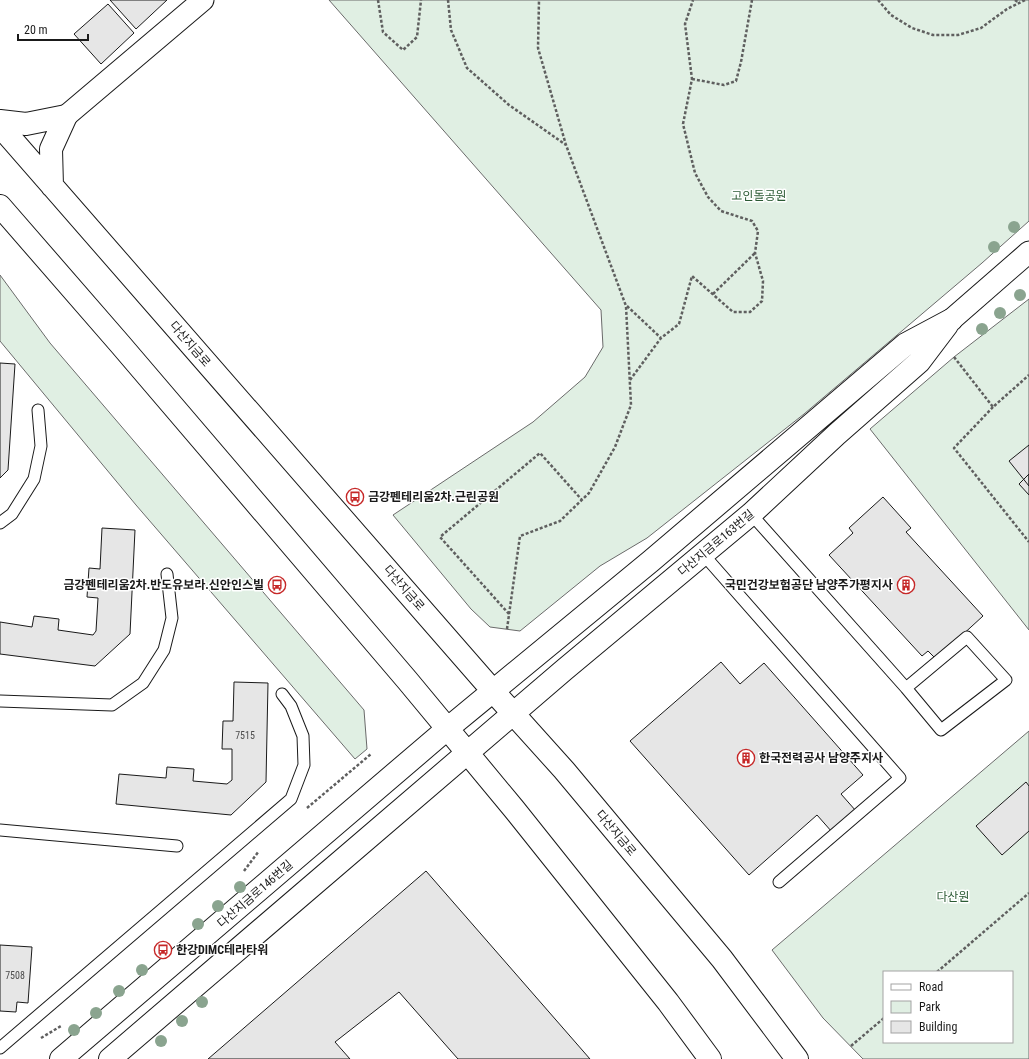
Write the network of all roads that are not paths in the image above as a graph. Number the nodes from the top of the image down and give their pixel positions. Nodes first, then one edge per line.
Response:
1 (203, 0) edge
2 (66, 116) junction
3 (0, 121) edge
4 (0, 126) edge
5 (52, 186) junction
6 (0, 206) edge
7 (1029, 252) edge
8 (952, 320) junction
9 (38, 410) dead end
10 (752, 514) junction
11 (0, 523) edge
12 (703, 554) junction
13 (167, 574) dead end
14 (906, 688) junction
15 (493, 691) junction
16 (282, 694) dead end
17 (0, 701) edge
18 (513, 714) junction
19 (447, 729) junction
20 (467, 754) junction
21 (0, 830) edge
22 (177, 846) dead end
23 (779, 882) dead end
24 (0, 1048) edge
25 (61, 1059) edge
26 (110, 1059) edge
27 (710, 1059) edge
28 (797, 1059) edge

1 - 2 street
2 - 3 street
2 - 5 street
4 - 5 street, 다산지금로
5 - 15 street, 다산지금로
6 - 19 street
7 - 8 street, 다산지금로163번길
8 - 10 street, 다산지금로163번길
8 - 15 street, 다산지금로163번길
9 - 11 lane
10 - 12 street, 다산지금로163번길
10 - 14 lane
12 - 18 street, 다산지금로163번길
12 - 23 lane
13 - 17 lane
14 - 14 lane
15 - 18 street, 다산지금로
15 - 19 street, 다산지금로163번길
16 - 24 lane
18 - 20 street, 다산지금로163번길
18 - 28 street, 다산지금로
19 - 20 street
19 - 25 street, 다산지금로146번길
20 - 26 street
20 - 27 street
21 - 22 lane

